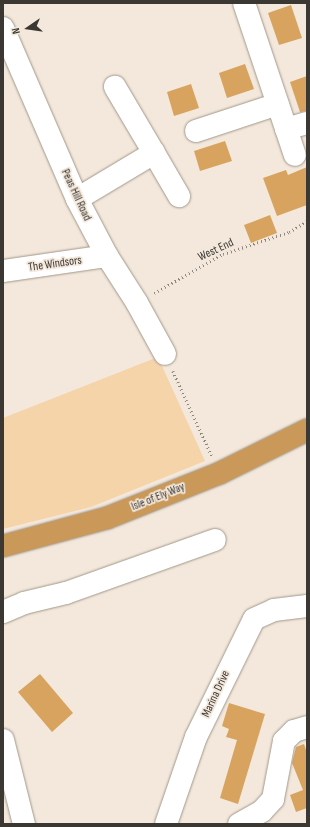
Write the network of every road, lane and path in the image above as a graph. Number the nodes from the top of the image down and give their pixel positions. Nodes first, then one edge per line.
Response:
1 (244, 3) edge
2 (3, 28) edge
3 (115, 87) dead end
4 (278, 104) junction
5 (307, 123) edge
6 (286, 129) junction
7 (196, 131) dead end
8 (154, 154) junction
9 (295, 155) dead end
10 (180, 196) dead end
11 (76, 199) junction
12 (307, 222) edge
13 (107, 256) junction
14 (3, 271) edge
15 (137, 303) junction
16 (165, 354) joint
17 (307, 430) edge
18 (220, 473) junction
19 (215, 540) dead end
20 (3, 546) edge
21 (307, 606) edge
22 (3, 612) edge
23 (307, 727) edge
24 (3, 740) edge
25 (24, 824) edge
26 (166, 824) edge
27 (239, 824) edge

1 - 4 street
2 - 11 street, Peas Hill Road
3 - 8 street
4 - 6 street
4 - 7 street
5 - 6 street
6 - 9 street
8 - 10 street
8 - 11 street
11 - 13 street, Peas Hill Road
12 - 15 path, West End
13 - 14 street, The Windsors
13 - 15 street, Peas Hill Road
15 - 16 street, Peas Hill Road
16 - 18 path
17 - 18 highway, Isle of Ely Way
18 - 20 highway, Isle of Ely Way
19 - 22 street
21 - 26 street, Marina Drive
23 - 27 street
24 - 25 street

